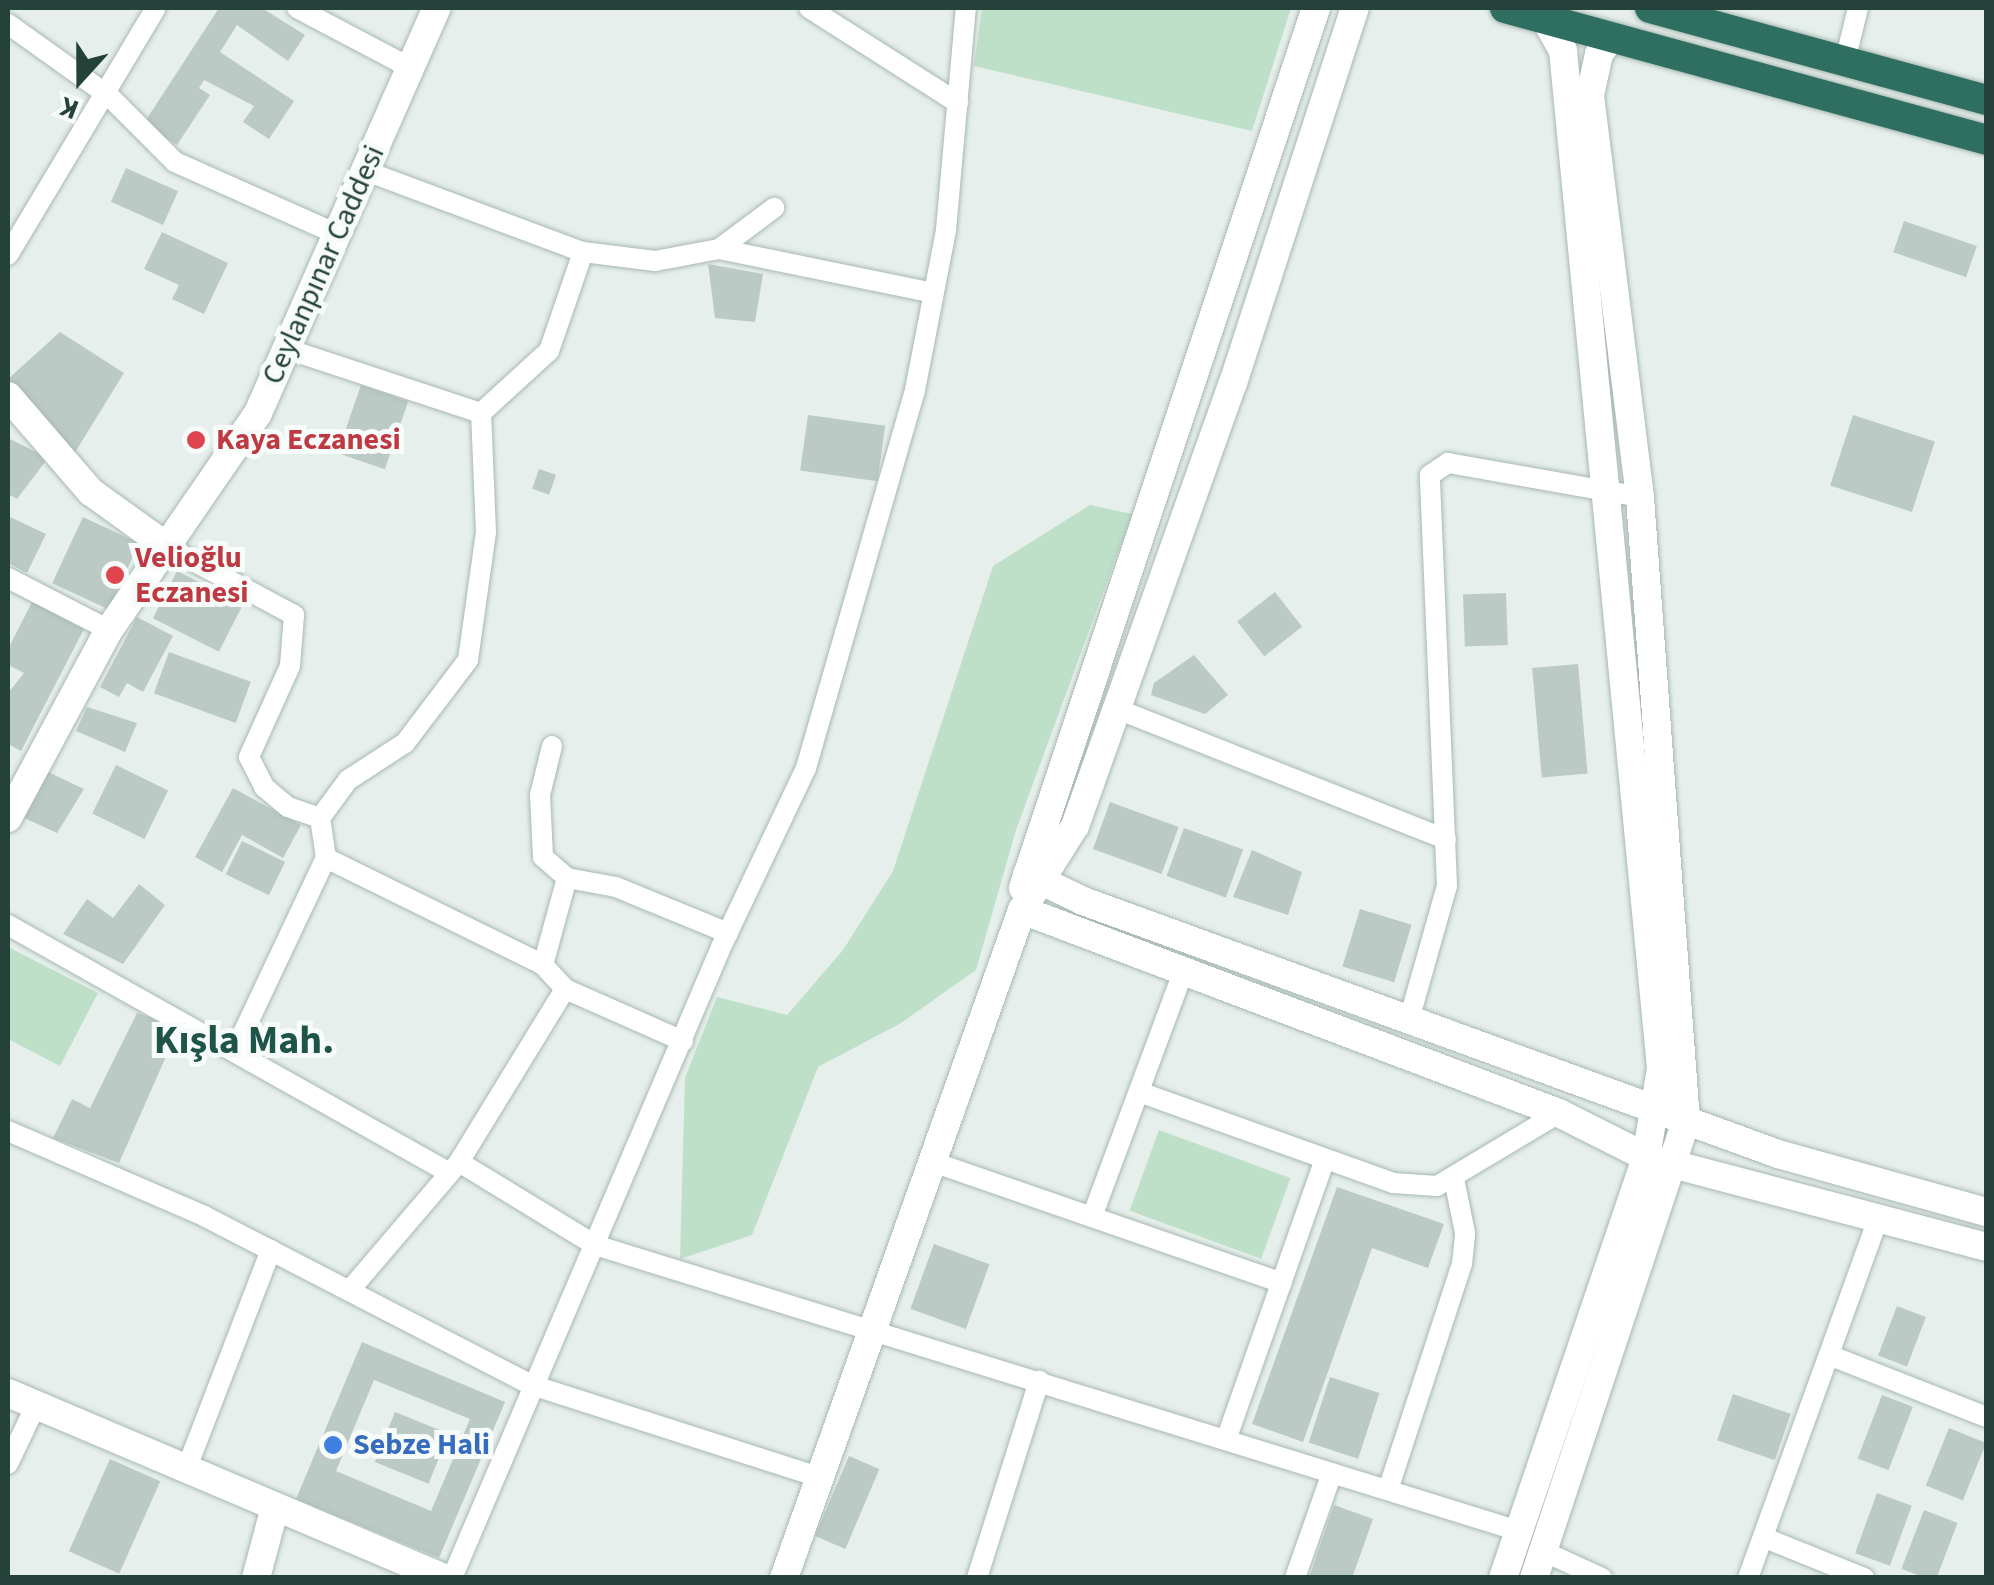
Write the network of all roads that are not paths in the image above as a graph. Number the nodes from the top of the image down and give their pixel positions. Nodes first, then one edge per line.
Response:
1 (156, 8) edge
2 (297, 8) edge
3 (437, 8) edge
4 (809, 8) edge
5 (966, 8) edge
6 (1316, 8) edge
7 (1356, 8) edge
8 (1505, 8) edge
9 (1650, 8) edge
10 (1858, 8) edge
11 (1545, 18) junction
12 (8, 24) edge
13 (1612, 36) junction
14 (1844, 61) junction
15 (411, 68) junction
16 (108, 96) junction
17 (1986, 100) edge
18 (958, 103) junction
19 (1986, 140) edge
20 (366, 170) junction
21 (774, 208) dead end
22 (337, 234) junction
23 (719, 249) junction
24 (583, 252) junction
25 (8, 255) edge
26 (934, 294) junction
27 (287, 348) junction
28 (8, 396) edge
29 (482, 413) junction
30 (1606, 492) junction
31 (1640, 497) junction
32 (169, 548) junction
33 (8, 578) edge
34 (109, 630) junction
35 (1117, 709) junction
36 (552, 746) dead end
37 (8, 818) edge
38 (320, 818) junction
39 (1446, 839) junction
40 (326, 858) junction
41 (1031, 877) junction
42 (567, 878) junction
43 (1022, 910) junction
44 (8, 925) edge
45 (728, 933) junction
46 (543, 965) junction
47 (1184, 969) junction
48 (566, 989) junction
49 (1408, 1020) junction
50 (683, 1041) junction
51 (236, 1048) junction
52 (1142, 1093) junction
53 (1654, 1109) junction
54 (1559, 1113) junction
55 (1686, 1121) junction
56 (8, 1130) edge
57 (1646, 1156) junction
58 (1325, 1159) junction
59 (933, 1162) junction
60 (452, 1166) junction
61 (1675, 1166) junction
62 (1454, 1178) junction
63 (1986, 1212) edge
64 (1092, 1217) junction
65 (1879, 1218) junction
66 (595, 1245) junction
67 (1986, 1248) edge
68 (270, 1250) junction
69 (1282, 1282) junction
70 (350, 1291) junction
71 (877, 1331) junction
72 (1834, 1357) junction
73 (1040, 1382) junction
74 (532, 1385) junction
75 (8, 1393) edge
76 (36, 1405) junction
77 (1986, 1417) edge
78 (1226, 1440) junction
79 (8, 1464) edge
80 (186, 1470) junction
81 (1332, 1473) junction
82 (818, 1477) junction
83 (1388, 1490) junction
84 (275, 1507) junction
85 (1519, 1531) junction
86 (1765, 1538) junction
87 (1538, 1564) edge
88 (256, 1578) edge
89 (448, 1578) edge
90 (784, 1578) edge
91 (976, 1578) edge
92 (1295, 1578) edge
93 (1503, 1578) edge
94 (1602, 1578) edge
95 (1748, 1578) edge
96 (1864, 1578) edge

1 - 16 street
2 - 15 street
3 - 15 street, Ceylanpınar Caddesi
4 - 18 street
5 - 18 street
6 - 41 street
7 - 35 street
8 - 11 highway
9 - 14 highway
10 - 14 street
11 - 13 highway
11 - 30 street
12 - 16 street
13 - 19 highway
13 - 31 street
14 - 17 highway
15 - 20 street, Ceylanpınar Caddesi
16 - 22 street
16 - 25 street
18 - 26 street
20 - 22 street, Ceylanpınar Caddesi
20 - 24 street
21 - 23 street
22 - 27 street, Ceylanpınar Caddesi
23 - 24 street
23 - 26 street
24 - 29 street
26 - 45 street
27 - 29 street
27 - 32 street, Ceylanpınar Caddesi
28 - 32 street
29 - 38 street
30 - 31 street
30 - 39 street
30 - 53 street
31 - 55 street
32 - 34 street, Ceylanpınar Caddesi
32 - 38 street
33 - 34 street
34 - 37 street, Ceylanpınar Caddesi
35 - 39 street
35 - 41 street
36 - 42 street
38 - 40 street
39 - 49 street
40 - 46 street
40 - 51 street
41 - 43 street
41 - 49 street
42 - 45 street
42 - 46 street
43 - 47 street
43 - 59 street
44 - 51 street
45 - 50 street
46 - 48 street
47 - 52 street
47 - 54 street
48 - 50 street
48 - 60 street
49 - 53 street
50 - 66 street
51 - 60 street
52 - 58 street
52 - 64 street
53 - 55 street
53 - 57 street
54 - 57 street
54 - 62 street
55 - 61 street
55 - 63 street
56 - 68 street
57 - 61 street
57 - 85 street
58 - 62 street
58 - 69 street
59 - 64 street
59 - 71 street
60 - 66 street
60 - 70 street
61 - 65 street
61 - 87 street
62 - 83 street
64 - 69 street
65 - 67 street
65 - 72 street
66 - 71 street
66 - 74 street
68 - 70 street
68 - 80 street
69 - 78 street
70 - 74 street
71 - 73 street
71 - 82 street
72 - 77 street
72 - 86 street
73 - 78 street
73 - 91 street
74 - 82 street
74 - 89 street
75 - 76 street
76 - 79 street
76 - 80 street
78 - 81 street
80 - 84 street
81 - 83 street
81 - 92 street
82 - 90 street
83 - 85 street
84 - 88 street
84 - 89 street
85 - 93 street
86 - 95 street
86 - 96 street
87 - 94 street

